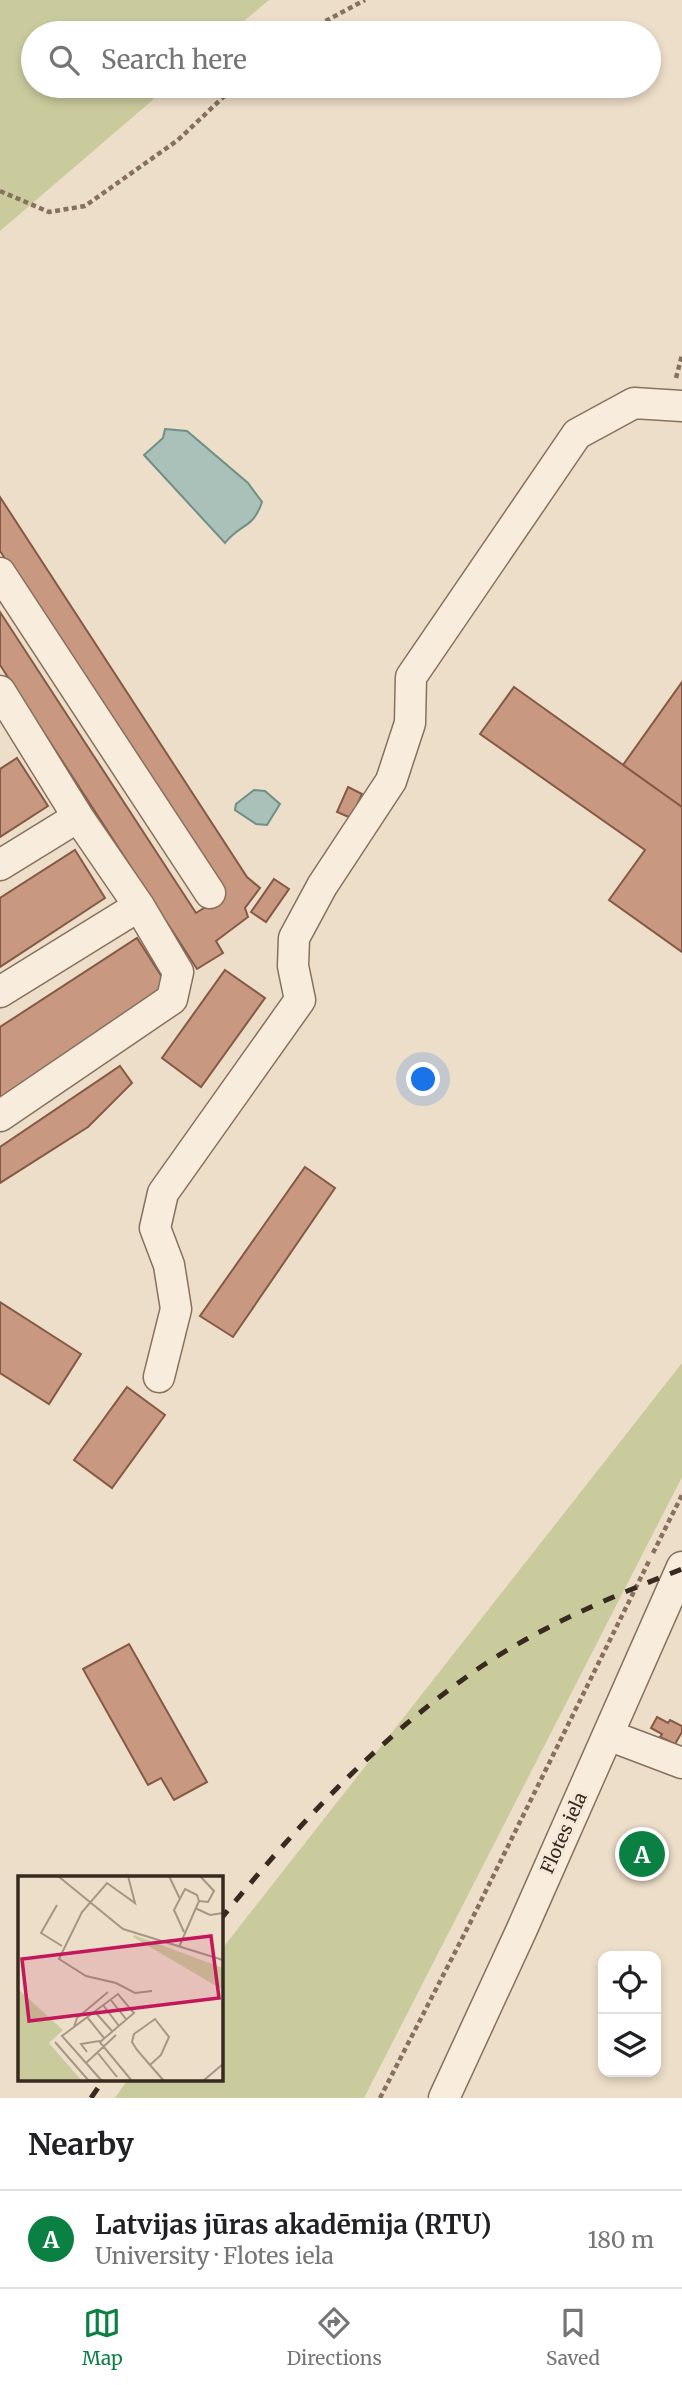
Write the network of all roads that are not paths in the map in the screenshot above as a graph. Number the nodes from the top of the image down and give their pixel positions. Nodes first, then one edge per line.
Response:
1 (682, 407) edge
2 (0, 573) edge
3 (0, 691) edge
4 (10, 728) edge
5 (78, 817) junction
6 (0, 865) edge
7 (210, 893) dead end
8 (139, 906) junction
9 (0, 992) edge
10 (0, 1116) edge
11 (159, 1377) dead end
12 (682, 1567) edge
13 (608, 1735) junction
14 (682, 1763) edge
15 (444, 2098) edge

1 - 11 street
2 - 7 street
3 - 4 street
4 - 5 street
5 - 6 street
5 - 8 street
8 - 9 street
8 - 10 street
12 - 13 street, Flotes iela
13 - 14 street
13 - 15 street, Flotes iela

